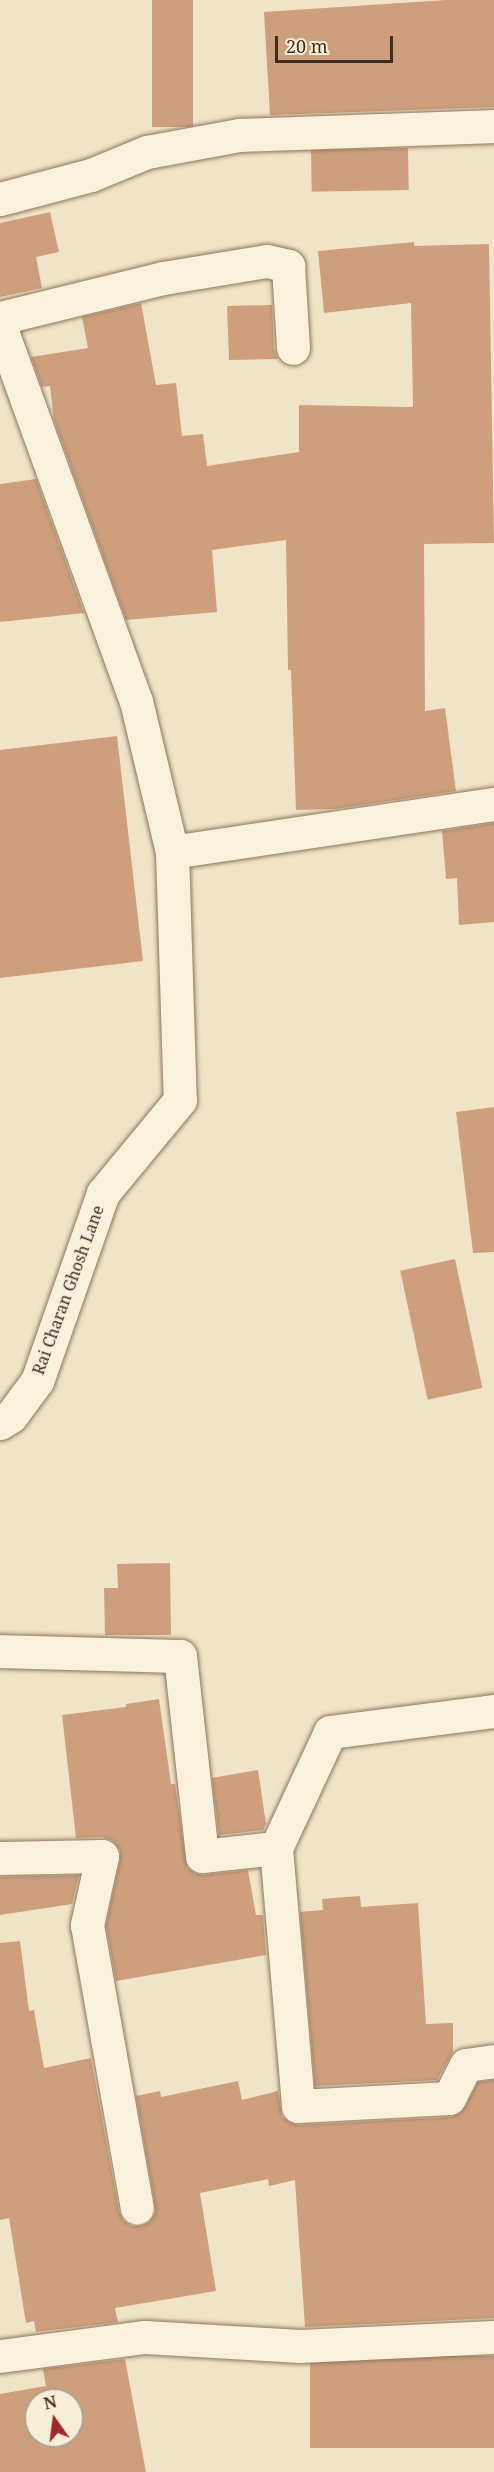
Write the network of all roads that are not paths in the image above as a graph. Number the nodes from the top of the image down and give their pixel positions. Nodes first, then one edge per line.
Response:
1 (494, 126) edge
2 (0, 199) edge
3 (0, 318) edge
4 (0, 326) edge
5 (293, 348) dead end
6 (6, 358) edge
7 (494, 804) edge
8 (172, 852) junction
9 (0, 1423) edge
10 (0, 1650) edge
11 (494, 1711) edge
12 (276, 1848) junction
13 (0, 1858) edge
14 (494, 2061) edge
15 (137, 2208) dead end
16 (494, 2337) edge
17 (0, 2356) edge

1 - 2 street
3 - 5 street
4 - 6 street
6 - 8 street
7 - 8 street
8 - 9 street, Rai Charan Ghosh Lane
10 - 12 street
11 - 12 street
12 - 14 street
13 - 15 street
16 - 17 street

